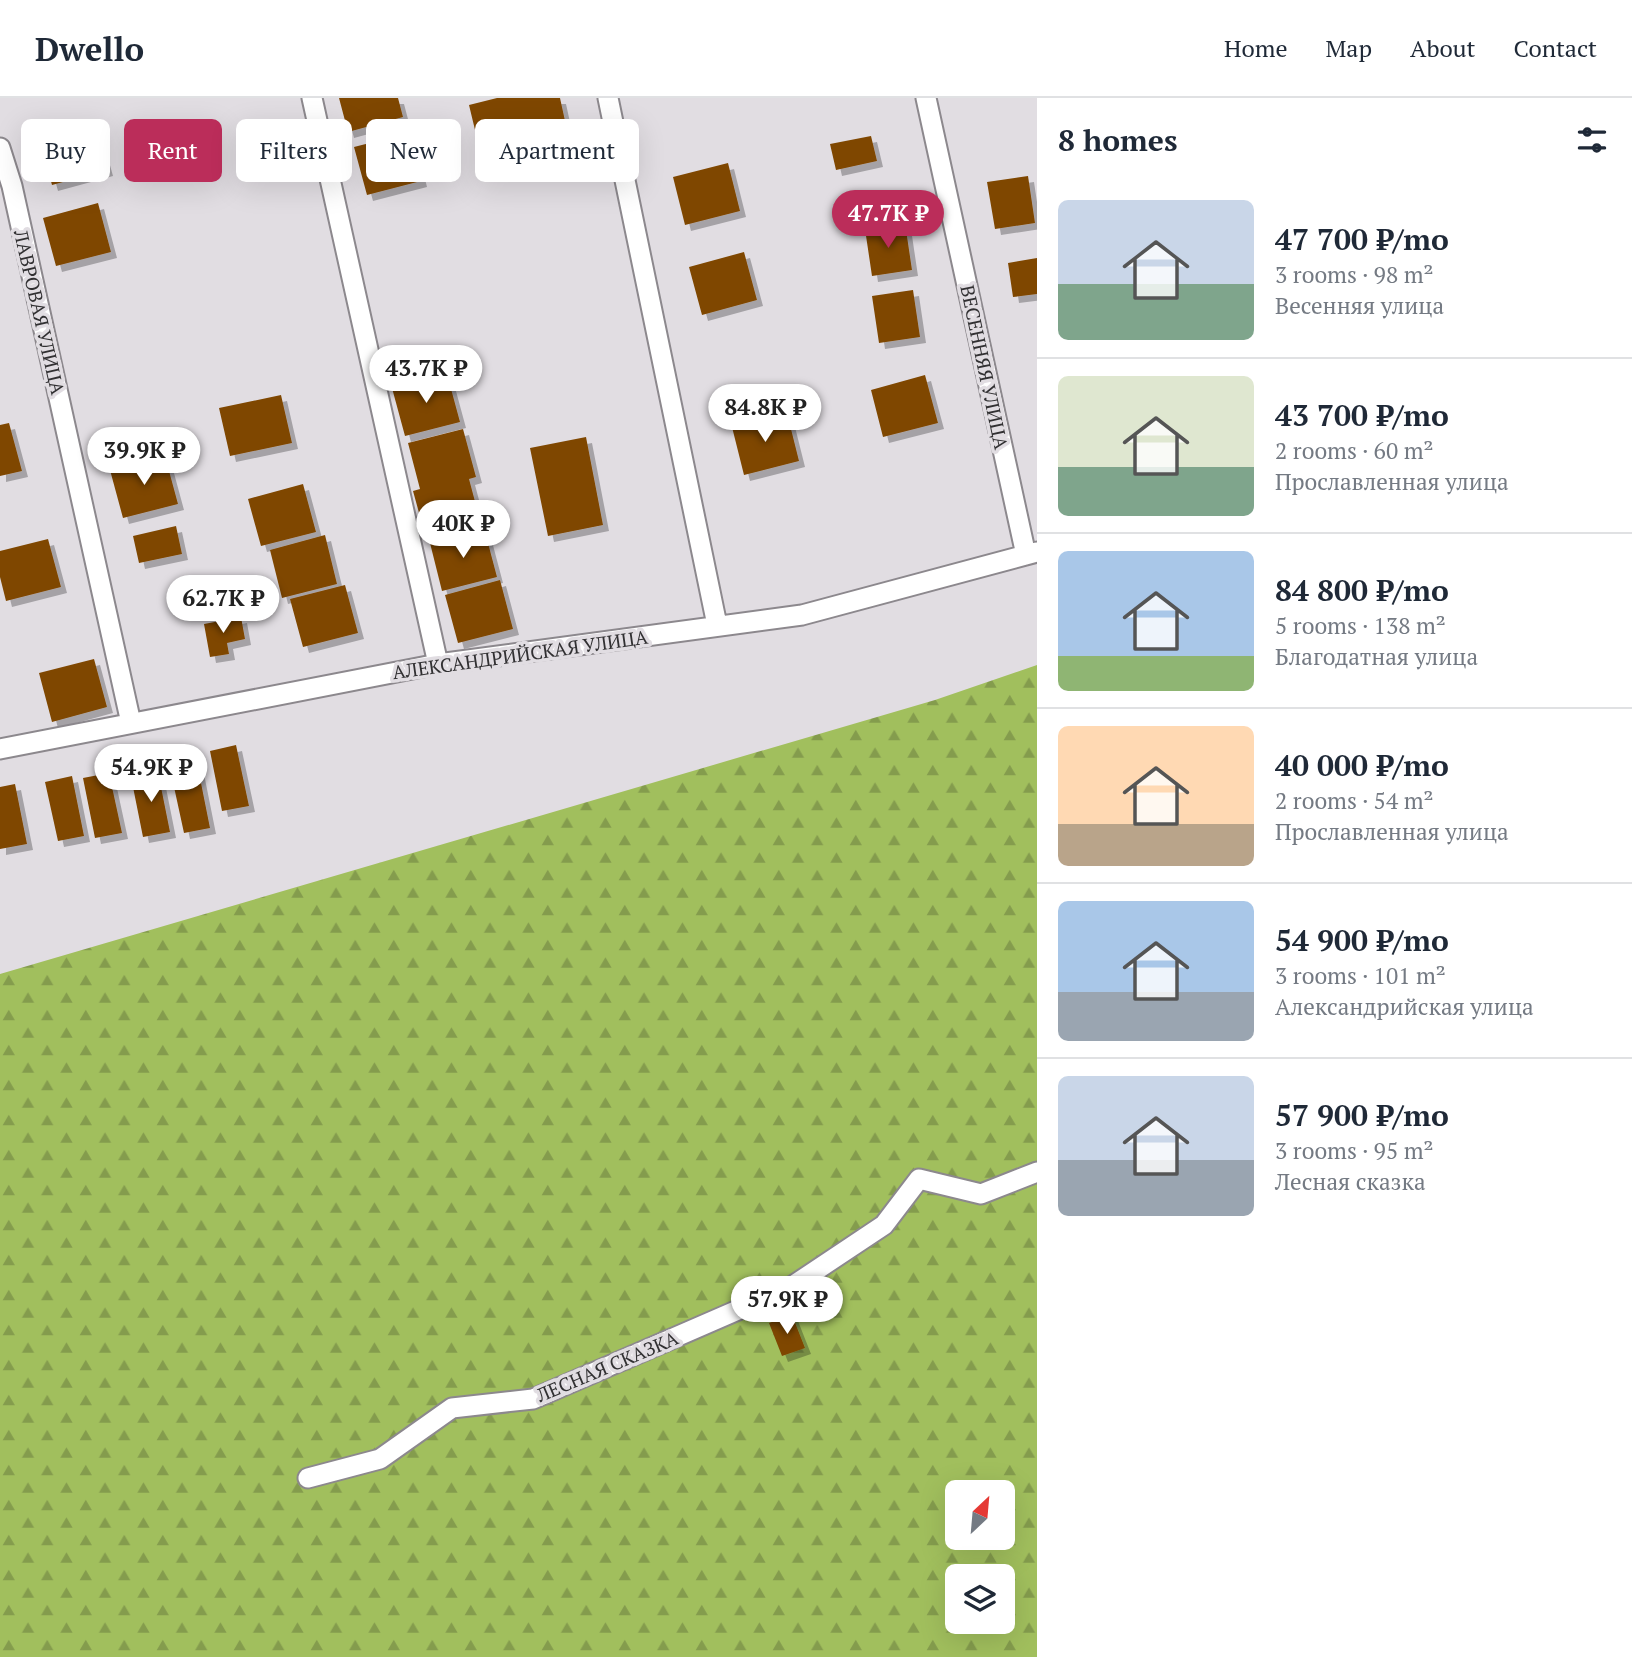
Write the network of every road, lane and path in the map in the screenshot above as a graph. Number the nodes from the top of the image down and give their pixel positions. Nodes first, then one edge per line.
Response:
1 (312, 98) edge
2 (608, 98) edge
3 (926, 98) edge
4 (0, 148) edge
5 (1032, 553) edge
6 (718, 625) junction
7 (438, 664) junction
8 (131, 723) junction
9 (0, 749) edge
10 (1037, 1172) edge
11 (308, 1478) dead end

1 - 7 street
2 - 6 street
3 - 5 street, ВЕСЕННЯЯ УЛИЦА
4 - 8 street, ЛАВРОВАЯ УЛИЦА
5 - 6 street, АЛЕКСАНДРИЙСКАЯ УЛИЦА
6 - 7 street, АЛЕКСАНДРИЙСКАЯ УЛИЦА
7 - 8 street, АЛЕКСАНДРИЙСКАЯ УЛИЦА
8 - 9 street, АЛЕКСАНДРИЙСКАЯ УЛИЦА
10 - 11 street, ЛЕСНАЯ СКАЗКА

